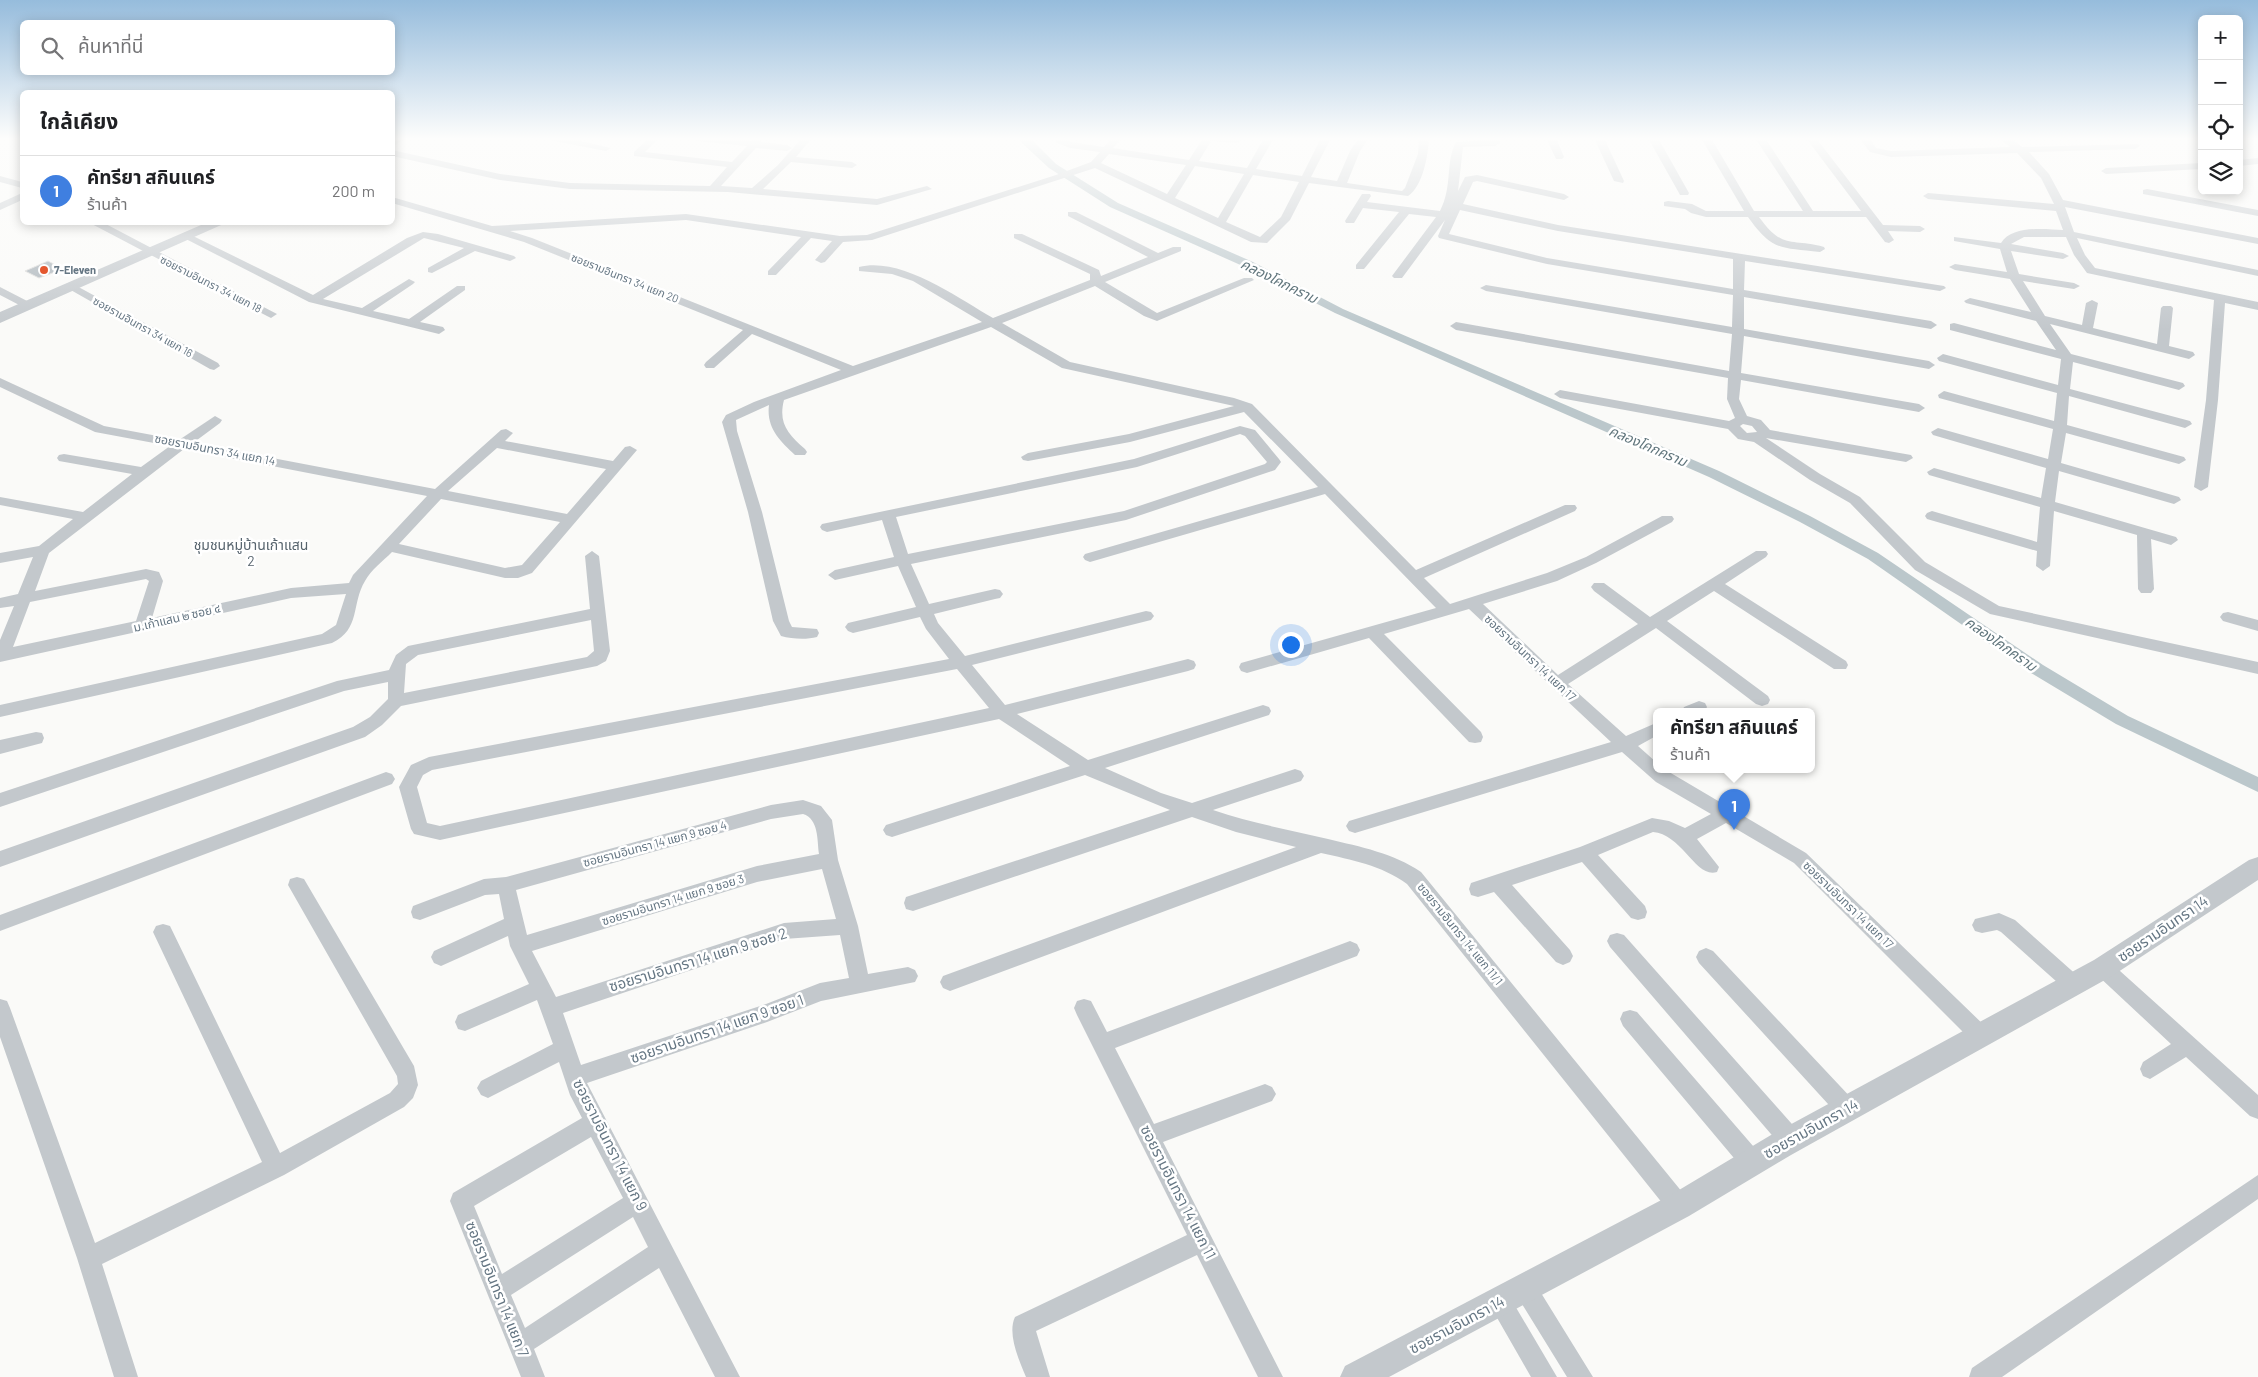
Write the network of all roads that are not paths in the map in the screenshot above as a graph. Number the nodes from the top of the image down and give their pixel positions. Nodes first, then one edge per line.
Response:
1 (400, 202) edge
2 (979, 202) edge
3 (1174, 202) edge
4 (1233, 202) edge
5 (1294, 202) edge
6 (1448, 202) edge
7 (1459, 202) edge
8 (1744, 202) edge
9 (1802, 202) edge
10 (1860, 202) edge
11 (2019, 202) edge
12 (2204, 202) edge
13 (1668, 204) dead end
14 (1362, 205) joint
15 (2059, 205) junction
16 (1458, 206) junction
17 (1405, 212) junction
18 (2258, 212) edge
19 (1072, 214) dead end
20 (1441, 214) junction
21 (1751, 214) junction
22 (1810, 214) junction
23 (1869, 214) junction
24 (1350, 220) dead end
25 (1220, 224) junction
26 (99, 225) edge
27 (214, 225) edge
28 (1881, 228) junction
29 (1920, 228) dead end
30 (493, 229) junction
31 (809, 234) junction
32 (2070, 234) junction
33 (1018, 236) dead end
34 (188, 237) junction
35 (840, 239) junction
36 (1958, 239) dead end
37 (1889, 240) dead end
38 (2258, 241) edge
39 (2004, 246) junction
40 (474, 248) junction
41 (1177, 248) dead end
42 (1820, 249) dead end
43 (150, 254) junction
44 (2063, 256) dead end
45 (1157, 257) junction
46 (1739, 257) junction
47 (510, 258) dead end
48 (821, 260) dead end
49 (1360, 267) dead end
50 (1955, 267) dead end
51 (863, 269) dead end
52 (432, 270) dead end
53 (2258, 273) edge
54 (772, 274) dead end
55 (1398, 276) dead end
56 (2018, 278) junction
57 (1248, 280) dead end
58 (409, 282) dead end
59 (1096, 282) junction
60 (2074, 286) dead end
61 (73, 287) junction
62 (461, 288) dead end
63 (1486, 288) dead end
64 (1940, 288) dead end
65 (0, 290) edge
66 (1740, 293) junction
67 (2220, 298) junction
68 (313, 300) junction
69 (1970, 301) dead end
70 (2092, 303) dead end
71 (28, 306) junction
72 (2258, 306) edge
73 (2166, 308) dead end
74 (362, 313) junction
75 (271, 314) dead end
76 (0, 318) edge
77 (2040, 318) junction
78 (989, 321) junction
79 (411, 323) junction
80 (1931, 324) dead end
81 (1456, 326) dead end
82 (1954, 327) dead end
83 (752, 328) junction
84 (439, 330) dead end
85 (2087, 330) junction
86 (1738, 333) junction
87 (2163, 349) junction
88 (2189, 355) dead end
89 (2067, 357) junction
90 (1943, 358) dead end
91 (710, 365) dead end
92 (1929, 365) dead end
93 (214, 366) dead end
94 (853, 370) junction
95 (1734, 376) junction
96 (0, 382) edge
97 (2179, 386) dead end
98 (2064, 391) junction
99 (1560, 394) dead end
100 (1944, 394) dead end
101 (778, 397) junction
102 (1247, 407) junction
103 (1919, 408) dead end
104 (215, 420) dead end
105 (1737, 423) junction
106 (2185, 424) dead end
107 (2060, 427) junction
108 (1938, 432) dead end
109 (1761, 436) junction
110 (500, 438) joint
111 (182, 444) junction
112 (630, 450) dead end
113 (800, 452) dead end
114 (1028, 457) dead end
115 (64, 458) dead end
116 (1906, 458) dead end
117 (2179, 460) dead end
118 (2053, 465) junction
119 (615, 466) junction
120 (144, 472) junction
121 (1934, 472) dead end
122 (2201, 487) dead end
123 (1328, 489) junction
124 (438, 493) junction
125 (2174, 500) dead end
126 (0, 501) edge
127 (2047, 505) junction
128 (1570, 508) dead end
129 (888, 516) junction
130 (1932, 516) dead end
131 (85, 517) junction
132 (570, 519) junction
133 (1667, 519) dead end
134 (827, 527) dead end
135 (2144, 534) junction
136 (2171, 540) dead end
137 (388, 546) junction
138 (2045, 549) junction
139 (43, 550) junction
140 (1761, 554) dead end
141 (592, 556) dead end
142 (1090, 557) dead end
143 (0, 558) edge
144 (903, 561) junction
145 (2042, 566) dead end
146 (835, 575) dead end
147 (1414, 577) junction
148 (1714, 584) junction
149 (1599, 587) dead end
150 (354, 588) junction
151 (2146, 589) dead end
152 (995, 594) dead end
153 (23, 598) junction
154 (1471, 602) junction
155 (0, 603) edge
156 (1447, 610) junction
157 (925, 612) junction
158 (597, 613) junction
159 (1146, 616) dead end
160 (2228, 618) dead end
161 (1654, 623) junction
162 (142, 626) junction
163 (2258, 626) edge
164 (854, 627) dead end
165 (1373, 632) junction
166 (811, 633) dead end
167 (1, 656) edge
168 (962, 662) junction
169 (1188, 665) dead end
170 (1840, 665) dead end
171 (1247, 667) dead end
172 (2258, 668) edge
173 (397, 674) junction
174 (1557, 684) junction
175 (1762, 700) dead end
176 (396, 701) junction
177 (0, 711) edge
178 (1263, 711) dead end
179 (1010, 717) junction
180 (1653, 730) edge
181 (1475, 737) dead end
182 (36, 738) dead end
183 (1626, 744) junction
184 (0, 747) edge
185 (1087, 768) junction
186 (1653, 769) edge
187 (1658, 773) edge
188 (1295, 776) dead end
189 (386, 779) dead end
190 (0, 800) edge
191 (1189, 811) junction
192 (1724, 816) junction
193 (1355, 826) dead end
194 (892, 830) dead end
195 (1683, 838) junction
196 (1319, 846) junction
197 (1585, 853) junction
198 (0, 859) edge
199 (829, 860) junction
200 (1710, 867) dead end
201 (2258, 867) edge
202 (1498, 883) junction
203 (297, 885) dead end
204 (506, 885) junction
205 (1478, 889) dead end
206 (913, 903) dead end
207 (420, 912) dead end
208 (1638, 912) dead end
209 (511, 915) junction
210 (0, 923) edge
211 (1982, 925) dead end
212 (848, 926) junction
213 (163, 932) dead end
214 (1617, 941) dead end
215 (520, 946) junction
216 (1350, 950) dead end
217 (441, 956) dead end
218 (1564, 956) dead end
219 (1706, 956) dead end
220 (2103, 968) junction
221 (908, 976) dead end
222 (950, 982) dead end
223 (2072, 984) junction
224 (860, 985) junction
225 (541, 988) junction
226 (0, 1008) edge
227 (550, 1008) junction
228 (1084, 1008) dead end
229 (1630, 1019) dead end
230 (466, 1022) dead end
231 (1981, 1036) junction
232 (1104, 1043) junction
233 (2188, 1045) junction
234 (564, 1049) junction
235 (2150, 1069) dead end
236 (575, 1077) junction
237 (488, 1088) dead end
238 (1265, 1094) dead end
239 (1847, 1108) junction
240 (2258, 1109) edge
241 (596, 1122) junction
242 (1149, 1136) junction
243 (1791, 1140) junction
244 (1752, 1162) junction
245 (276, 1167) junction
246 (2258, 1186) edge
247 (638, 1202) junction
248 (1679, 1206) junction
249 (1202, 1240) junction
250 (663, 1251) junction
251 (88, 1258) junction
252 (1525, 1288) junction
253 (498, 1290) junction
254 (1500, 1302) junction
255 (519, 1344) junction
256 (126, 1377) edge
257 (534, 1377) edge
258 (728, 1377) edge
259 (1038, 1377) edge
260 (1271, 1377) edge
261 (1356, 1377) edge
262 (1545, 1377) edge
263 (1581, 1377) edge
264 (1981, 1377) edge

1 - 30 street, ซอยรามอินทรา 34 แยก 20
2 - 35 street
3 - 25 street
4 - 25 street
5 - 25 street
6 - 20 street
7 - 16 street
8 - 21 street
9 - 22 street
10 - 23 street
11 - 15 street
12 - 18 street
13 - 21 street
14 - 17 street
14 - 24 street
15 - 32 street
15 - 38 street
16 - 46 street
16 - 66 street
17 - 20 street
17 - 49 street
19 - 45 street
20 - 55 street
21 - 22 street
21 - 42 street
22 - 23 street
23 - 28 street
26 - 43 street, ซอยรามอินทรา 34 แยก 18
27 - 34 street
28 - 29 street
28 - 37 street
30 - 31 street
30 - 83 street, ซอยรามอินทรา 34 แยก 20
31 - 35 street
31 - 54 street
32 - 39 street
32 - 53 street
32 - 67 street
33 - 59 street
34 - 43 street
34 - 68 street
35 - 48 street
36 - 39 street
39 - 44 street
39 - 56 street
40 - 47 street
40 - 52 street
40 - 68 street
41 - 45 street
43 - 61 street
43 - 75 street, ซอยรามอินทรา 34 แยก 18
45 - 59 street
46 - 64 street
46 - 66 street
50 - 56 street
51 - 78 street
56 - 60 street
56 - 77 street
57 - 59 street
58 - 74 street
59 - 78 street
61 - 71 street
61 - 93 street, ซอยรามอินทรา 34 แยก 16
62 - 79 street
63 - 86 street
65 - 71 street
66 - 80 street
66 - 86 street
67 - 72 street
67 - 122 street
68 - 74 street
69 - 77 street
70 - 85 street
71 - 76 street
73 - 87 street
74 - 79 street
77 - 85 street
77 - 89 street
78 - 94 street
78 - 102 street
79 - 84 street
81 - 95 street
82 - 89 street
83 - 91 street
83 - 94 street, ซอยรามอินทรา 34 แยก 20
85 - 87 street
86 - 92 street
86 - 95 street
87 - 88 street
89 - 97 street
89 - 98 street
90 - 98 street
94 - 101 street
95 - 103 street
95 - 105 street
96 - 111 street, ซอยรามอินทรา 34 แยก 14
98 - 106 street
98 - 107 street
99 - 105 street
100 - 107 street
101 - 113 street
101 - 166 street
102 - 114 street
102 - 123 street
104 - 111 street
105 - 109 street
107 - 117 street
107 - 118 street
108 - 118 street
109 - 116 street
109 - 172 street
110 - 119 street
110 - 124 street
111 - 120 street
111 - 124 street, ซอยรามอินทรา 34 แยก 14
112 - 119 street
115 - 120 street
118 - 125 street
118 - 127 street
119 - 132 street
120 - 131 street
121 - 127 street
123 - 142 street
123 - 147 street
124 - 132 street, ซอยรามอินทรา 34 แยก 14
124 - 137 street
126 - 131 street
127 - 135 street
127 - 138 street
128 - 147 street
129 - 134 street
129 - 144 street, ซอยรามอินทรา 14 แยก 11/1
129 - 144 street
130 - 138 street
131 - 139 street
132 - 137 street
133 - 154 street
135 - 136 street
135 - 151 street
137 - 150 street
138 - 145 street
139 - 143 street
139 - 153 street
140 - 148 street
141 - 158 street
144 - 146 street
144 - 157 street, ซอยรามอินทรา 14 แยก 11/1
147 - 156 street
148 - 161 street
148 - 170 street
149 - 161 street
150 - 162 street, ม.เก้าแสน ๒ ซอย ๔
150 - 177 street
152 - 157 street
153 - 155 street
153 - 162 street
153 - 167 street
154 - 156 street
154 - 174 street, ซอยรามอินทรา 14 แยก 17
156 - 165 street
157 - 164 street
157 - 168 street, ซอยรามอินทรา 14 แยก 11/1
158 - 173 street
158 - 176 street
159 - 168 street
160 - 163 street
161 - 174 street
161 - 175 street
162 - 167 street, ม.เก้าแสน ๒ ซอย ๔
165 - 171 street
165 - 181 street
168 - 179 street, ซอยรามอินทรา 14 แยก 11/1
168 - 179 street
169 - 179 street
173 - 176 street
173 - 190 street
174 - 183 street, ซอยรามอินทรา 14 แยก 17
176 - 198 street
178 - 185 street
179 - 185 street, ซอยรามอินทรา 14 แยก 11/1
180 - 183 street
182 - 184 street
183 - 186 street, ซอยรามอินทรา 14 แยก 17
183 - 193 street
185 - 191 street, ซอยรามอินทรา 14 แยก 11/1
185 - 194 street
187 - 192 street, ซอยรามอินทรา 14 แยก 17
188 - 191 street
189 - 210 street
191 - 196 street, ซอยรามอินทรา 14 แยก 11/1
191 - 206 street
192 - 195 street
192 - 231 street, ซอยรามอินทรา 14 แยก 17
195 - 197 street
195 - 200 street
196 - 222 street
196 - 248 street, ซอยรามอินทรา 14 แยก 11/1
197 - 202 street
197 - 208 street
199 - 204 street, ซอยรามอินทรา 14 แยก 9 ซอย 4
199 - 212 street
199 - 215 street, ซอยรามอินทรา 14 แยก 9 ซอย 3
201 - 220 street, ซอยรามอินทรา 14
202 - 205 street
202 - 218 street
203 - 245 street
204 - 207 street, ซอยรามอินทรา 14 แยก 9 ซอย 4
204 - 209 street
209 - 215 street, ซอยรามอินทรา 14 แยก 9
209 - 217 street
211 - 223 street
212 - 224 street
212 - 227 street, ซอยรามอินทรา 14 แยก 9 ซอย 2
213 - 245 street
214 - 243 street
215 - 225 street, ซอยรามอินทรา 14 แยก 9
216 - 232 street
219 - 239 street
220 - 223 street, ซอยรามอินทรา 14
220 - 233 street
221 - 224 street, ซอยรามอินทรา 14 แยก 9 ซอย 1
223 - 231 street, ซอยรามอินทรา 14
224 - 236 street, ซอยรามอินทรา 14 แยก 9 ซอย 1
225 - 227 street, ซอยรามอินทรา 14 แยก 9
225 - 230 street
226 - 251 street
227 - 234 street, ซอยรามอินทรา 14 แยก 9
228 - 232 street, ซอยรามอินทรา 14 แยก 11
229 - 244 street
231 - 239 street, ซอยรามอินทรา 14
232 - 242 street, ซอยรามอินทรา 14 แยก 11
233 - 235 street
233 - 240 street
234 - 236 street, ซอยรามอินทรา 14 แยก 9
234 - 237 street
236 - 241 street, ซอยรามอินทรา 14 แยก 9
238 - 242 street
239 - 243 street, ซอยรามอินทรา 14
241 - 247 street, ซอยรามอินทรา 14 แยก 9
241 - 253 street, ซอยรามอินทรา 14 แยก 7
242 - 249 street, ซอยรามอินทรา 14 แยก 11
243 - 244 street, ซอยรามอินทรา 14
244 - 248 street, ซอยรามอินทรา 14
245 - 251 street
246 - 264 street
247 - 250 street, ซอยรามอินทรา 14 แยก 9
247 - 253 street
248 - 252 street, ซอยรามอินทรา 14
249 - 259 street
249 - 260 street, ซอยรามอินทรา 14 แยก 11
250 - 255 street
250 - 258 street, ซอยรามอินทรา 14 แยก 9
251 - 256 street
252 - 254 street, ซอยรามอินทรา 14
252 - 263 street
253 - 255 street, ซอยรามอินทรา 14 แยก 7
254 - 261 street, ซอยรามอินทรา 14
254 - 262 street
255 - 257 street, ซอยรามอินทรา 14 แยก 7

